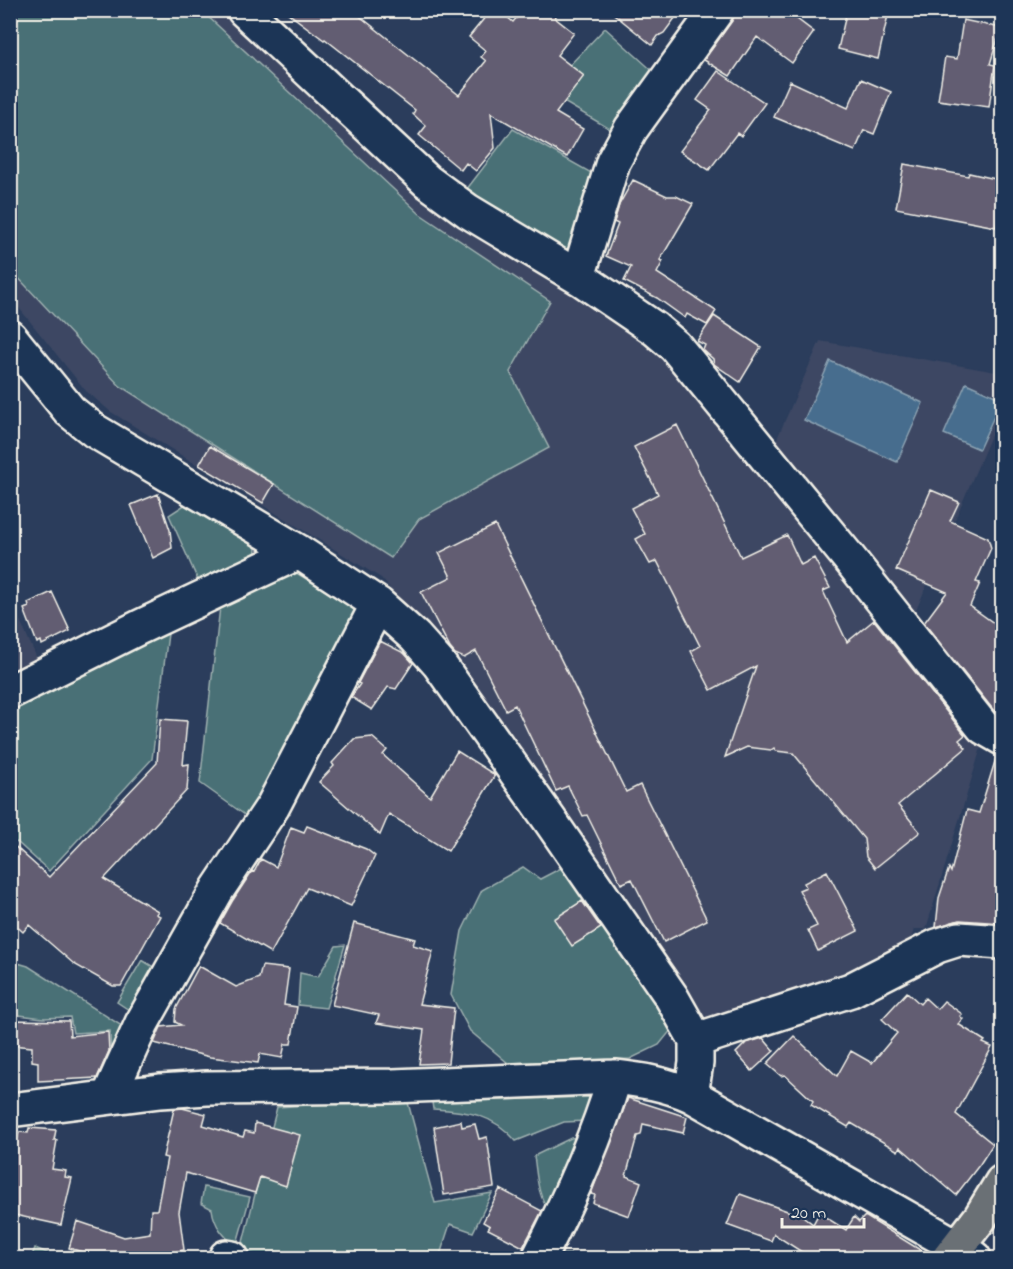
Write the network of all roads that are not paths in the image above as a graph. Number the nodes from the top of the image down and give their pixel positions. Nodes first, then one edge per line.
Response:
1 (244, 10) edge
2 (717, 10) edge
3 (578, 277) junction
4 (10, 337) edge
5 (299, 552) junction
6 (378, 604) junction
7 (10, 692) edge
8 (1002, 738) edge
9 (1002, 942) edge
10 (696, 1040) junction
11 (615, 1077) junction
12 (691, 1095) junction
13 (109, 1096) junction
14 (10, 1110) edge
15 (1002, 1182) edge
16 (960, 1255) edge
17 (539, 1258) edge

1 - 3 street
2 - 3 street
3 - 8 street
4 - 5 street
5 - 6 street
5 - 7 street
6 - 10 street
6 - 13 street
9 - 10 street
10 - 12 street
11 - 12 street
11 - 13 street
11 - 17 street
12 - 16 street
13 - 14 street
15 - 16 main road

